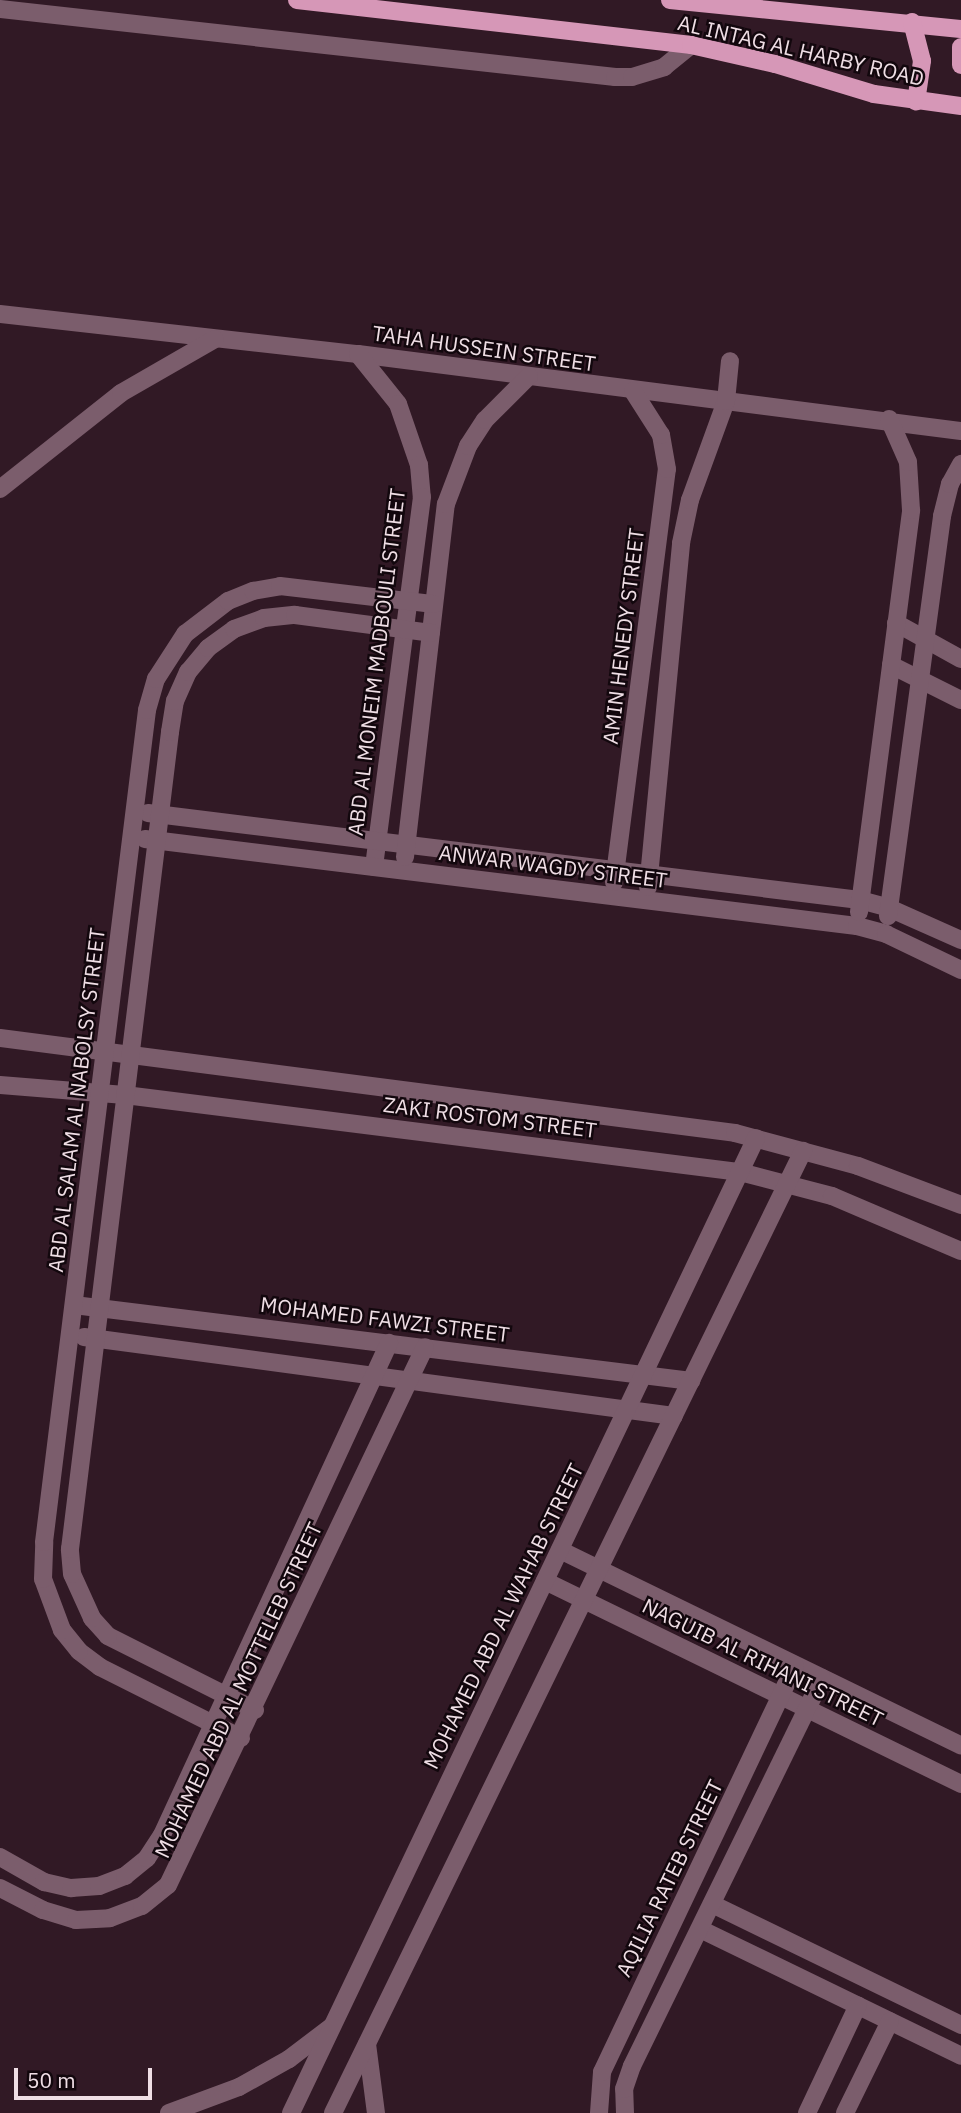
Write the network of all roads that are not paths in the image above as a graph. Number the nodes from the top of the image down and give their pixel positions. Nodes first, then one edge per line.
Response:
1 (297, 0) edge
2 (670, 0) edge
3 (0, 9) edge
4 (912, 22) junction
5 (961, 29) edge
6 (691, 45) junction
7 (961, 47) edge
8 (961, 65) edge
9 (916, 102) junction
10 (961, 106) edge
11 (0, 314) edge
12 (215, 339) junction
13 (358, 354) junction
14 (730, 361) dead end
15 (529, 376) junction
16 (633, 391) junction
17 (726, 401) junction
18 (889, 419) junction
19 (961, 431) edge
20 (961, 464) edge
21 (0, 489) edge
22 (408, 601) junction
23 (434, 604) junction
24 (896, 623) junction
25 (405, 630) junction
26 (431, 633) junction
27 (922, 639) junction
28 (961, 659) edge
29 (891, 665) junction
30 (918, 679) junction
31 (961, 700) edge
32 (135, 811) junction
33 (160, 814) junction
34 (131, 837) junction
35 (156, 840) junction
36 (377, 841) junction
37 (406, 845) junction
38 (374, 867) junction
39 (615, 870) junction
40 (403, 871) junction
41 (649, 874) junction
42 (612, 896) junction
43 (646, 900) junction
44 (860, 900) junction
45 (889, 908) junction
46 (857, 926) junction
47 (886, 934) junction
48 (961, 940) edge
49 (961, 970) edge
50 (0, 1038) edge
51 (105, 1053) junction
52 (130, 1056) junction
53 (0, 1085) edge
54 (100, 1093) junction
55 (125, 1095) junction
56 (756, 1138) junction
57 (803, 1151) junction
58 (740, 1172) junction
59 (788, 1182) junction
60 (961, 1205) edge
61 (961, 1251) edge
62 (74, 1305) junction
63 (99, 1308) junction
64 (70, 1335) junction
65 (96, 1339) junction
66 (389, 1343) junction
67 (425, 1347) junction
68 (644, 1374) junction
69 (374, 1376) junction
70 (410, 1380) junction
71 (691, 1381) junction
72 (627, 1409) junction
73 (674, 1416) junction
74 (560, 1550) junction
75 (599, 1569) junction
76 (545, 1581) junction
77 (584, 1600) junction
78 (795, 1665) junction
79 (822, 1678) junction
80 (225, 1695) junction
81 (781, 1696) junction
82 (807, 1709) junction
83 (255, 1710) junction
84 (212, 1723) junction
85 (241, 1738) junction
86 (961, 1746) edge
87 (961, 1784) edge
88 (0, 1857) edge
89 (0, 1888) edge
90 (712, 1904) junction
91 (700, 1929) junction
92 (858, 2005) junction
93 (890, 2021) junction
94 (333, 2025) junction
95 (961, 2025) edge
96 (367, 2044) junction
97 (961, 2056) edge
98 (169, 2113) edge
99 (291, 2113) edge
100 (333, 2113) edge
101 (376, 2113) edge
102 (599, 2113) edge
103 (625, 2113) edge
104 (807, 2113) edge
105 (845, 2113) edge

1 - 6 main road, AL INTAG AL HARBY ROAD
2 - 4 main road, AL INTAG AL HARBY ROAD
3 - 6 street
4 - 5 main road, AL INTAG AL HARBY ROAD
4 - 9 main road
6 - 9 main road, AL INTAG AL HARBY ROAD
7 - 8 main road
9 - 10 main road, AL INTAG AL HARBY ROAD
11 - 12 street, TAHA HUSSEIN STREET
12 - 13 street, TAHA HUSSEIN STREET
12 - 21 street
13 - 15 street, TAHA HUSSEIN STREET
13 - 22 street, ABD AL MONEIM MADBOULI STREET
14 - 17 street
15 - 16 street, TAHA HUSSEIN STREET
15 - 23 street
16 - 17 street, TAHA HUSSEIN STREET
16 - 39 street, AMIN HENEDY STREET
17 - 18 street, TAHA HUSSEIN STREET
17 - 41 street
18 - 19 street, TAHA HUSSEIN STREET
18 - 24 street
20 - 27 street
22 - 23 street, ABD AL SALAM AL NABOLSY STREET
22 - 25 street, ABD AL MONEIM MADBOULI STREET
22 - 32 street, ABD AL SALAM AL NABOLSY STREET
23 - 26 street
24 - 27 street
24 - 29 street
25 - 26 street
25 - 33 street
25 - 36 street, ABD AL MONEIM MADBOULI STREET
26 - 37 street
27 - 28 street
27 - 30 street
29 - 30 street
29 - 44 street
30 - 31 street
30 - 45 street
32 - 33 street, ANWAR WAGDY STREET
32 - 34 street, ABD AL SALAM AL NABOLSY STREET
33 - 35 street
33 - 36 street, ANWAR WAGDY STREET
34 - 35 street, ANWAR WAGDY STREET
34 - 51 street, ABD AL SALAM AL NABOLSY STREET
35 - 38 street, ANWAR WAGDY STREET
35 - 52 street
36 - 37 street, ANWAR WAGDY STREET
36 - 38 street, ABD AL MONEIM MADBOULI STREET
37 - 39 street, ANWAR WAGDY STREET
37 - 40 street
38 - 40 street, ANWAR WAGDY STREET
39 - 41 street, ANWAR WAGDY STREET
39 - 42 street, AMIN HENEDY STREET
40 - 42 street, ANWAR WAGDY STREET
41 - 43 street
41 - 44 street, ANWAR WAGDY STREET
42 - 43 street, ANWAR WAGDY STREET
43 - 46 street, ANWAR WAGDY STREET
44 - 45 street, ANWAR WAGDY STREET
44 - 46 street
45 - 47 street
45 - 48 street, ANWAR WAGDY STREET
46 - 47 street, ANWAR WAGDY STREET
47 - 49 street, ANWAR WAGDY STREET
50 - 51 street, ZAKI ROSTOM STREET
51 - 52 street, ZAKI ROSTOM STREET
51 - 54 street, ABD AL SALAM AL NABOLSY STREET
52 - 55 street
52 - 56 street, ZAKI ROSTOM STREET
53 - 54 street, ZAKI ROSTOM STREET
54 - 55 street, ZAKI ROSTOM STREET
54 - 62 street, ABD AL SALAM AL NABOLSY STREET
55 - 58 street, ZAKI ROSTOM STREET
55 - 63 street
56 - 57 street, ZAKI ROSTOM STREET
56 - 58 street, MOHAMED ABD AL WAHAB STREET
57 - 59 street
57 - 60 street, ZAKI ROSTOM STREET
58 - 59 street, ZAKI ROSTOM STREET
58 - 68 street, MOHAMED ABD AL WAHAB STREET
59 - 61 street, ZAKI ROSTOM STREET
59 - 71 street
62 - 63 street, MOHAMED FAWZI STREET
62 - 64 street, ABD AL SALAM AL NABOLSY STREET
63 - 65 street
63 - 66 street, MOHAMED FAWZI STREET
64 - 65 street
64 - 84 street, ABD AL SALAM AL NABOLSY STREET
65 - 69 street
65 - 80 street
66 - 67 street, MOHAMED FAWZI STREET
66 - 69 street, MOHAMED ABD AL MOTTELEB STREET
67 - 68 street, MOHAMED FAWZI STREET
67 - 70 street, MOHAMED ABD AL MOTTELEB STREET
68 - 71 street, MOHAMED FAWZI STREET
68 - 72 street, MOHAMED ABD AL WAHAB STREET
69 - 70 street
69 - 80 street, MOHAMED ABD AL MOTTELEB STREET
70 - 72 street
70 - 83 street, MOHAMED ABD AL MOTTELEB STREET
71 - 73 street
72 - 73 street
72 - 74 street, MOHAMED ABD AL WAHAB STREET
73 - 75 street
74 - 75 street, NAGUIB AL RIHANI STREET
74 - 76 street, MOHAMED ABD AL WAHAB STREET
75 - 77 street
75 - 78 street, NAGUIB AL RIHANI STREET
76 - 77 street, NAGUIB AL RIHANI STREET
76 - 94 street, MOHAMED ABD AL WAHAB STREET
77 - 81 street, NAGUIB AL RIHANI STREET
77 - 96 street
78 - 79 street, NAGUIB AL RIHANI STREET
78 - 81 street, AQILIA RATEB STREET
79 - 82 street
79 - 86 street, NAGUIB AL RIHANI STREET
80 - 83 street
80 - 84 street, MOHAMED ABD AL MOTTELEB STREET
81 - 82 street, NAGUIB AL RIHANI STREET
81 - 102 street, AQILIA RATEB STREET
82 - 87 street, NAGUIB AL RIHANI STREET
82 - 90 street
83 - 85 street, MOHAMED ABD AL MOTTELEB STREET
84 - 85 street, ABD AL SALAM AL NABOLSY STREET
84 - 88 street, MOHAMED ABD AL MOTTELEB STREET
85 - 89 street, MOHAMED ABD AL MOTTELEB STREET
90 - 91 street
90 - 95 street
91 - 92 street
91 - 103 street
92 - 93 street
92 - 104 street
93 - 97 street
93 - 105 street
94 - 98 street
94 - 99 street, MOHAMED ABD AL WAHAB STREET
96 - 100 street
96 - 101 street

